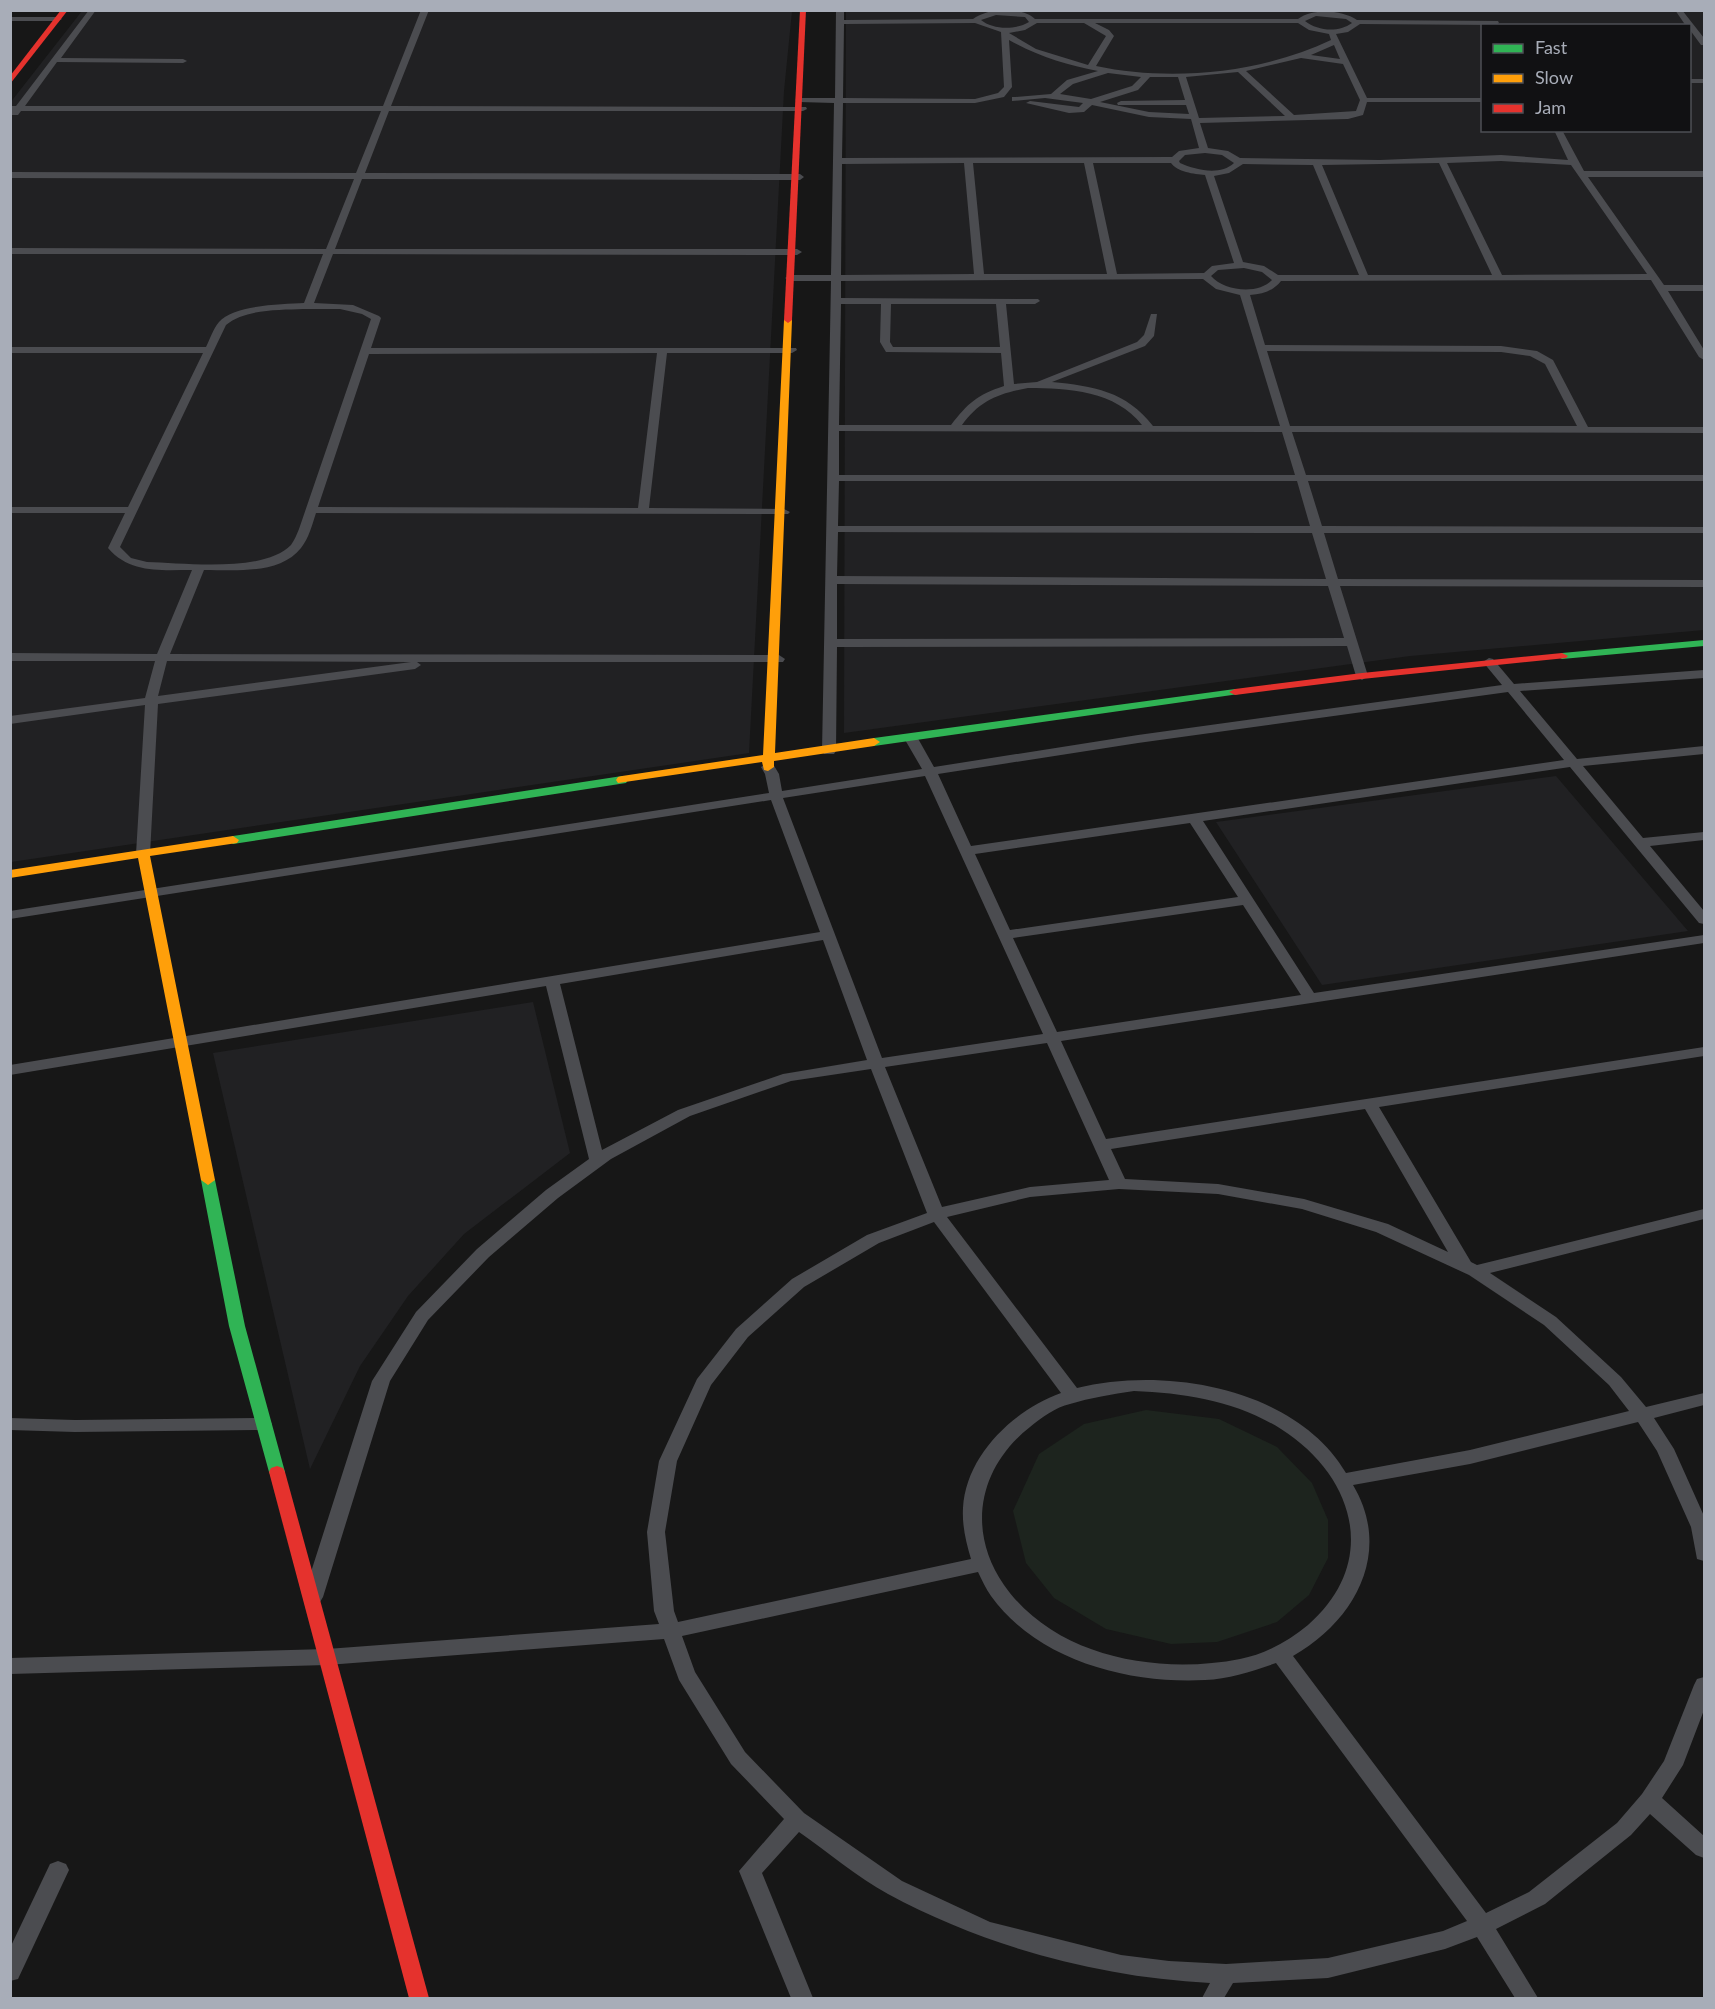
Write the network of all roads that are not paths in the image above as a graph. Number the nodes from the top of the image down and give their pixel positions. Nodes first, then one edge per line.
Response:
1 (28, 10) edge
2 (93, 10) edge
3 (425, 10) edge
4 (803, 10) edge
5 (808, 10) edge
6 (1487, 10) edge
7 (1678, 10) edge
8 (1005, 11) edge
9 (1325, 12) edge
10 (55, 15) edge
11 (840, 16) edge
12 (16, 21) edge
13 (978, 21) junction
14 (1033, 21) junction
15 (1083, 21) junction
16 (1300, 21) junction
17 (1357, 22) junction
18 (1496, 24) edge
19 (1689, 24) edge
20 (1691, 26) edge
21 (1331, 31) junction
22 (1005, 32) junction
23 (1336, 41) junction
24 (1704, 43) edge
25 (1301, 56) junction
26 (55, 60) junction
27 (183, 61) dead end
28 (1346, 62) junction
29 (10, 64) edge
30 (1091, 67) junction
31 (1240, 70) junction
32 (1111, 71) junction
33 (1148, 74) junction
34 (1182, 76) junction
35 (10, 82) edge
36 (1001, 95) junction
37 (1053, 96) junction
38 (1015, 99) junction
39 (840, 100) junction
40 (1364, 100) junction
41 (1481, 100) edge
42 (1097, 102) junction
43 (1189, 102) junction
44 (801, 104) junction
45 (14, 108) edge
46 (385, 110) junction
47 (1291, 117) junction
48 (10, 118) edge
49 (1194, 119) junction
50 (1559, 132) edge
51 (1204, 150) junction
52 (968, 160) junction
53 (1088, 160) junction
54 (1174, 160) junction
55 (839, 161) junction
56 (1238, 161) junction
57 (1316, 161) junction
58 (1442, 161) junction
59 (1574, 163) junction
60 (1208, 172) junction
61 (360, 174) junction
62 (1584, 174) junction
63 (1704, 174) edge
64 (10, 175) edge
65 (798, 177) junction
66 (10, 251) edge
67 (329, 252) junction
68 (794, 252) junction
69 (1239, 265) junction
70 (1206, 276) junction
71 (979, 277) junction
72 (1113, 277) junction
73 (1654, 277) junction
74 (793, 278) junction
75 (838, 278) junction
76 (1276, 278) junction
77 (1365, 278) junction
78 (1498, 278) junction
79 (1661, 288) junction
80 (1704, 288) edge
81 (1244, 292) junction
82 (838, 301) junction
83 (886, 301) junction
84 (1035, 301) dead end
85 (1001, 302) junction
86 (308, 307) junction
87 (1154, 316) dead end
88 (1261, 348) junction
89 (10, 350) edge
90 (210, 350) junction
91 (789, 350) junction
92 (1006, 350) junction
93 (365, 351) junction
94 (662, 351) junction
95 (1704, 357) edge
96 (1036, 385) junction
97 (1009, 389) junction
98 (835, 428) junction
99 (954, 429) junction
100 (1150, 429) junction
101 (1286, 429) junction
102 (1584, 430) junction
103 (1704, 430) edge
104 (834, 478) junction
105 (1704, 478) edge
106 (1302, 479) junction
107 (10, 510) edge
108 (133, 510) junction
109 (311, 510) junction
110 (642, 511) junction
111 (781, 512) junction
112 (833, 529) junction
113 (1317, 530) junction
114 (1704, 530) edge
115 (200, 566) junction
116 (832, 580) junction
117 (1333, 580) junction
118 (1704, 584) edge
119 (1352, 642) junction
120 (831, 643) junction
121 (1704, 643) edge
122 (1704, 651) edge
123 (10, 657) edge
124 (162, 657) junction
125 (469, 658) junction
126 (775, 659) junction
127 (1493, 667) junction
128 (1704, 674) edge
129 (1362, 676) junction
130 (1511, 688) junction
131 (151, 703) junction
132 (10, 720) edge
133 (914, 744) junction
134 (1704, 750) edge
135 (829, 751) junction
136 (1573, 763) junction
137 (771, 765) junction
138 (930, 772) junction
139 (776, 797) junction
140 (1194, 818) junction
141 (1704, 836) edge
142 (1640, 843) junction
143 (966, 851) junction
144 (144, 857) junction
145 (10, 873) edge
146 (10, 881) edge
147 (151, 894) junction
148 (1246, 900) junction
149 (10, 915) edge
150 (1704, 920) edge
151 (828, 935) junction
152 (1005, 935) junction
153 (1704, 939) edge
154 (552, 980) junction
155 (1310, 998) junction
156 (1052, 1036) junction
157 (181, 1042) junction
158 (1704, 1051) edge
159 (876, 1063) junction
160 (10, 1070) edge
161 (1369, 1104) junction
162 (1102, 1146) junction
163 (597, 1161) junction
164 (1119, 1184) junction
165 (936, 1214) junction
166 (1704, 1214) edge
167 (1469, 1268) junction
168 (1074, 1397) junction
169 (1704, 1399) edge
170 (1643, 1416) junction
171 (10, 1424) edge
172 (263, 1424) junction
173 (1343, 1480) junction
174 (1704, 1554) edge
175 (982, 1564) junction
176 (312, 1601) junction
177 (669, 1631) junction
178 (1280, 1654) junction
179 (327, 1657) junction
180 (10, 1666) edge
181 (1704, 1685) edge
182 (1649, 1800) junction
183 (797, 1819) junction
184 (1704, 1849) edge
185 (58, 1870) dead end
186 (1482, 1925) junction
187 (10, 1972) edge
188 (1226, 1974) junction
189 (419, 1998) edge
190 (802, 1998) edge
191 (1213, 1998) edge
192 (1527, 1998) edge

1 - 12 street
2 - 26 street
3 - 46 street
4 - 44 street
5 - 44 street
6 - 18 street
7 - 19 street
8 - 13 street
8 - 14 street
9 - 16 street
9 - 17 street
10 - 12 street
10 - 29 street
10 - 35 street
11 - 13 street
11 - 39 street
13 - 22 street
14 - 15 street
14 - 22 street
15 - 16 street
15 - 30 street
16 - 21 street
17 - 18 street
17 - 21 street
20 - 24 street
21 - 23 street
22 - 30 street
22 - 36 street
23 - 25 street
23 - 28 street
25 - 28 street
25 - 31 street
26 - 27 street
26 - 45 street
28 - 40 street
30 - 32 street
31 - 34 street
31 - 47 street
32 - 33 street
32 - 37 street
33 - 34 street
33 - 42 street
34 - 43 street
36 - 38 street
36 - 39 street
37 - 38 street
37 - 42 street
38 - 42 street
39 - 44 street
39 - 55 street
40 - 41 street
40 - 47 street
42 - 43 street
42 - 49 street
43 - 49 street
44 - 46 street
44 - 65 street
45 - 46 street
45 - 48 street
46 - 61 street
47 - 49 street
49 - 51 street
50 - 59 street
51 - 54 street
51 - 56 street
52 - 53 street
52 - 55 street
52 - 71 street
53 - 54 street
53 - 72 street
54 - 60 street
55 - 75 street
56 - 57 street
56 - 60 street
57 - 58 street
57 - 77 street
58 - 59 street
58 - 78 street
59 - 62 street
60 - 69 street
61 - 64 street
61 - 65 street
61 - 67 street
62 - 63 street
62 - 73 street
65 - 68 street
66 - 67 street
67 - 68 street
67 - 86 street
68 - 74 street
69 - 70 street
69 - 76 street
70 - 72 street
70 - 81 street
71 - 72 street
71 - 75 street
73 - 78 street
73 - 79 street
74 - 75 street
74 - 91 street
75 - 82 street
76 - 77 street
76 - 81 street
77 - 78 street
79 - 80 street
79 - 95 street
81 - 88 street
82 - 83 street
82 - 98 street
83 - 85 street
83 - 92 street
84 - 85 street
85 - 92 street
86 - 90 street
86 - 93 street
87 - 96 street
88 - 101 street
88 - 102 street
89 - 90 street
90 - 108 street
91 - 94 street
91 - 111 street
92 - 97 street
93 - 94 street
93 - 109 street
94 - 110 street
96 - 97 street
96 - 100 street
97 - 99 street
98 - 99 street
98 - 104 street
99 - 100 street
100 - 101 street
101 - 102 street
101 - 106 street
102 - 103 street
104 - 106 street
104 - 112 street
105 - 106 street
106 - 113 street
107 - 108 street
108 - 115 street
109 - 110 street
109 - 115 street
110 - 111 street
111 - 126 street
112 - 113 street
112 - 116 street
113 - 114 street
113 - 117 street
115 - 124 street
116 - 117 street
116 - 120 street
117 - 118 street
117 - 119 street
119 - 120 street
119 - 129 street
120 - 135 street
121 - 127 street
122 - 127 street
123 - 124 street
124 - 125 street
124 - 131 street
125 - 126 street
125 - 131 street
126 - 137 street
127 - 129 street
127 - 130 street
127 - 133 street
128 - 130 street
129 - 133 street
130 - 136 street
130 - 138 street
131 - 132 street
131 - 144 street
133 - 135 street
133 - 137 street
133 - 138 street
134 - 136 street
135 - 137 street
136 - 140 street
136 - 142 street
137 - 139 street
137 - 144 street
138 - 139 street
138 - 143 street
139 - 147 street
139 - 151 street
140 - 143 street
140 - 148 street
141 - 142 street
142 - 150 street
143 - 152 street
144 - 145 street
144 - 146 street
144 - 147 street
147 - 149 street
147 - 157 street
148 - 152 street
148 - 155 street
151 - 154 street
151 - 159 street
152 - 156 street
153 - 155 street
154 - 157 street
154 - 163 street
155 - 156 street
156 - 159 street
156 - 162 street
157 - 160 street
157 - 172 street
158 - 161 street
159 - 163 street
159 - 165 street
161 - 162 street
161 - 167 street
162 - 164 street
163 - 176 street
164 - 165 street
164 - 167 street
165 - 168 street
165 - 177 street
166 - 167 street
167 - 170 street
168 - 173 street
168 - 175 street
169 - 170 street
170 - 173 street
170 - 174 street
171 - 172 street
172 - 176 street
173 - 178 street
175 - 177 street
175 - 178 street
176 - 179 street
177 - 179 street
177 - 183 street
178 - 186 street
179 - 180 street
179 - 189 street
181 - 182 street
182 - 184 street
182 - 186 street
183 - 188 street
183 - 190 street
185 - 187 street
186 - 188 street
186 - 192 street
188 - 191 street

